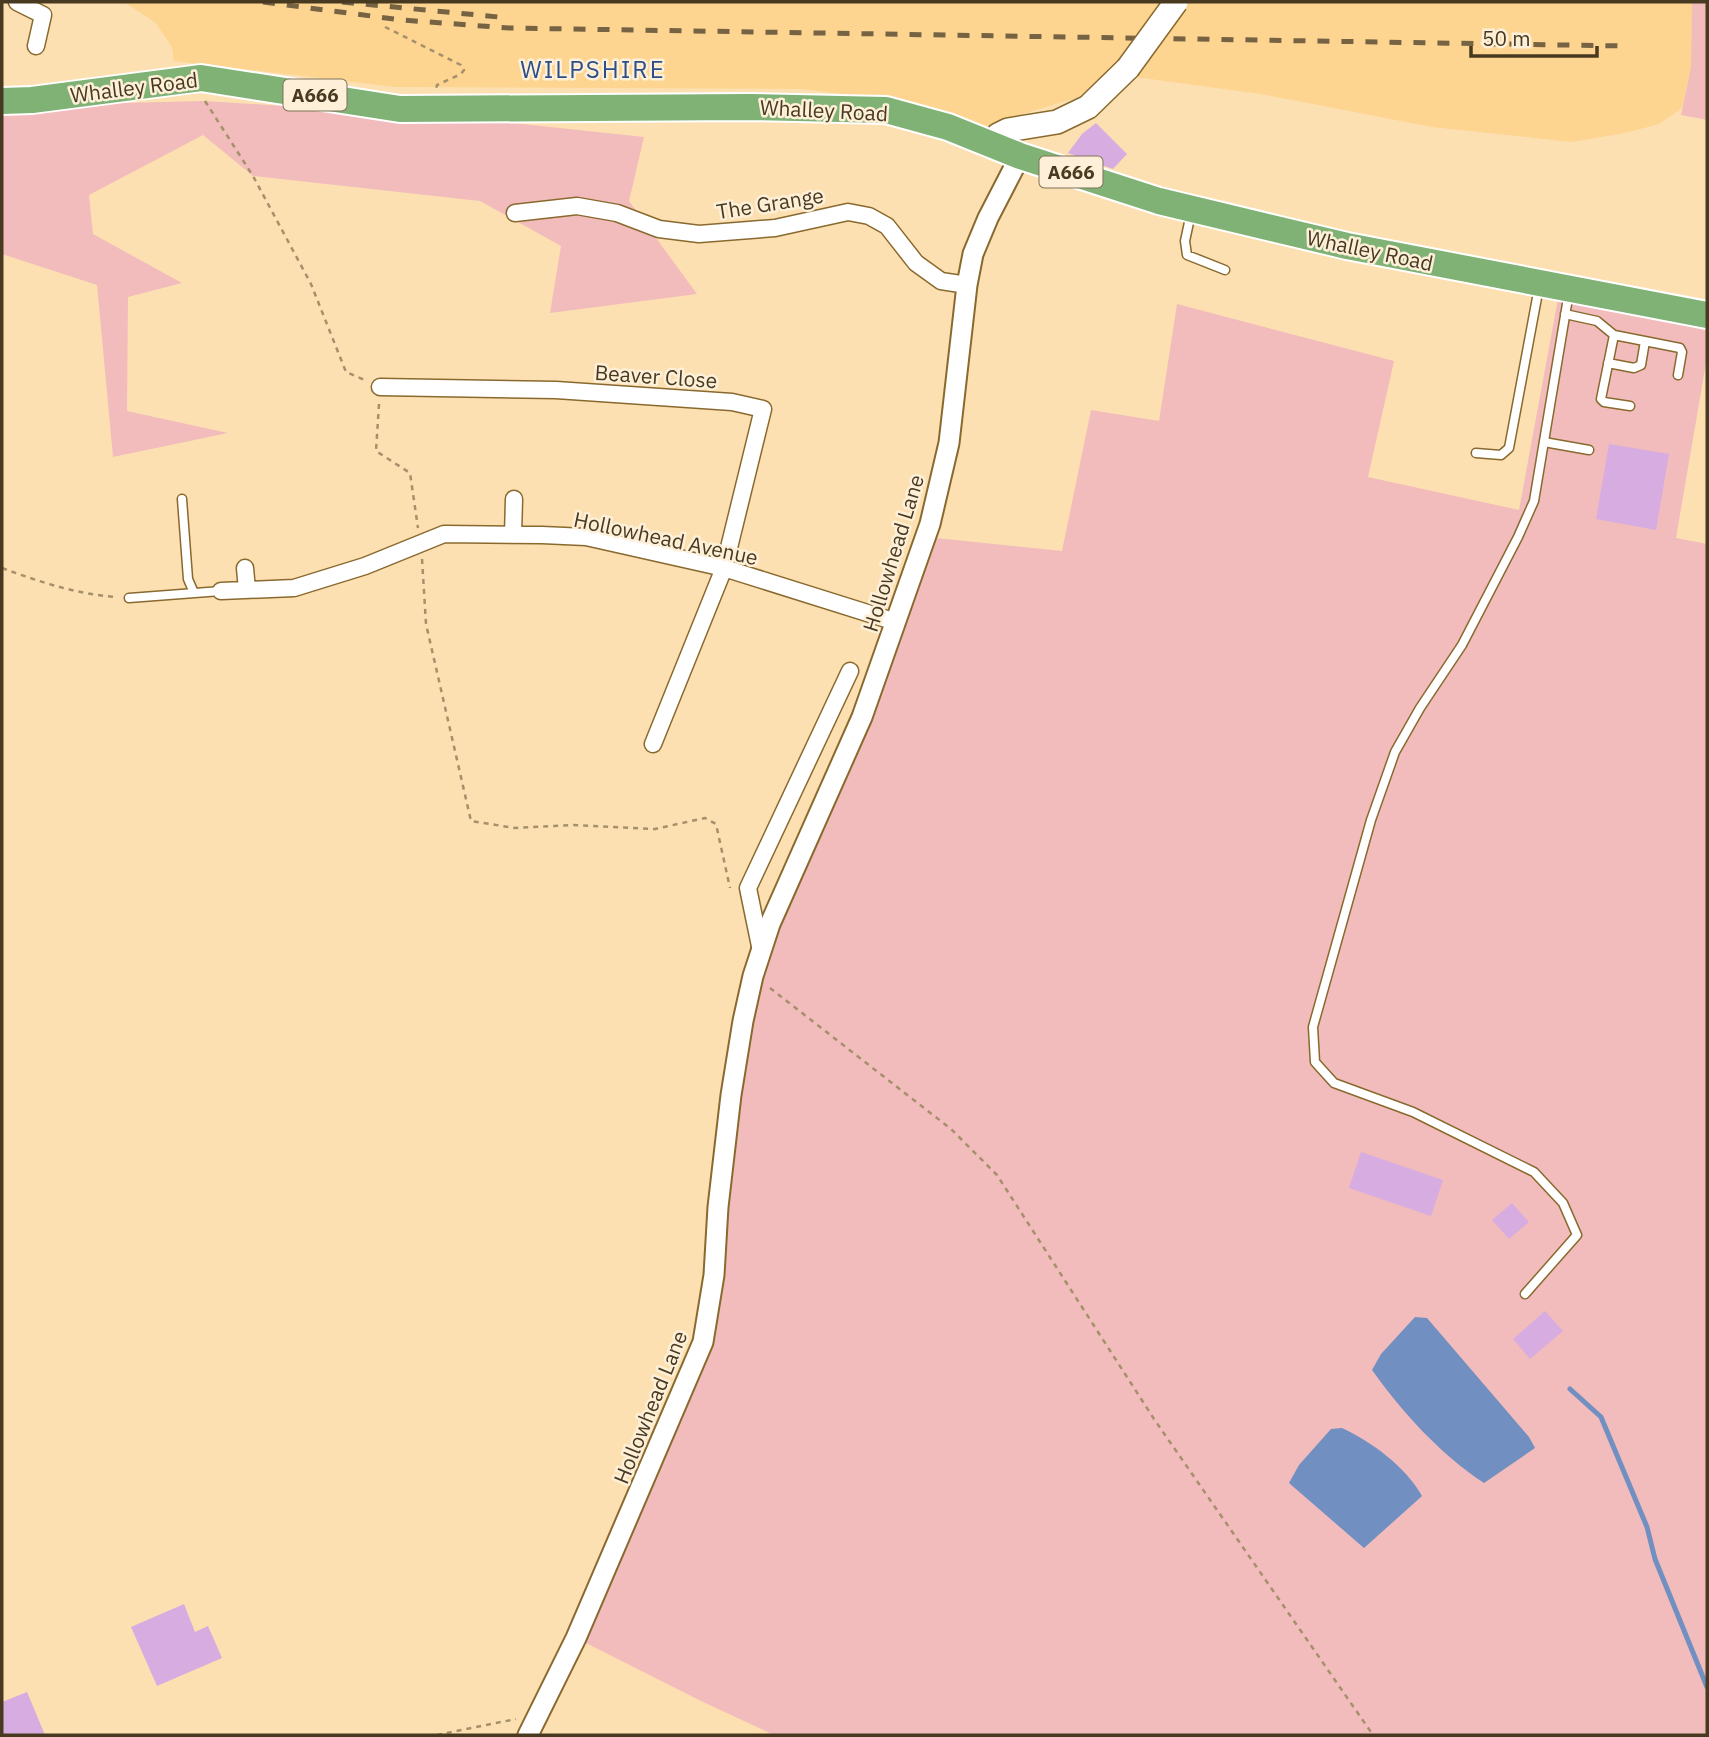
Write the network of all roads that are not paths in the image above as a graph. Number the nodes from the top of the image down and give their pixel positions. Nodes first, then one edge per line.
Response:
1 (17, 2) edge
2 (1176, 2) edge
3 (36, 46) dead end
4 (2, 100) edge
5 (991, 145) junction
6 (1020, 156) junction
7 (1192, 209) junction
8 (515, 213) dead end
9 (1225, 270) dead end
10 (1540, 284) junction
11 (967, 285) junction
12 (1567, 301) junction
13 (1707, 315) edge
14 (1614, 335) junction
15 (1645, 341) junction
16 (1608, 363) junction
17 (1678, 375) dead end
18 (380, 387) road end
19 (1630, 406) dead end
20 (1544, 442) junction
21 (1589, 450) dead end
22 (1476, 453) dead end
23 (182, 499) dead end
24 (514, 499) dead end
25 (513, 535) junction
26 (245, 568) dead end
27 (724, 568) junction
28 (247, 590) junction
29 (221, 591) joint
30 (194, 593) junction
31 (129, 598) road end
32 (896, 622) junction
33 (850, 671) dead end
34 (653, 744) dead end
35 (761, 951) junction
36 (1525, 1294) dead end
37 (528, 1735) edge

1 - 3 street
2 - 5 main road, bridge
4 - 5 highway, Whalley Road / A666
5 - 6 highway, Whalley Road / A666
6 - 7 highway, Whalley Road / A666
6 - 11 street, Hollowhead Lane
7 - 9 lane
7 - 10 highway, Whalley Road / A666
8 - 11 street, The Grange
10 - 12 highway, Whalley Road / A666
10 - 22 lane
11 - 32 street, Hollowhead Lane
12 - 13 highway, Whalley Road / A666
12 - 14 lane
12 - 20 lane
14 - 15 lane
14 - 16 lane
15 - 16 lane
15 - 17 lane
16 - 19 lane
18 - 27 street, Beaver Close
20 - 21 lane
20 - 36 lane
23 - 30 lane
24 - 25 street
25 - 27 street, Hollowhead Avenue
25 - 28 street, Hollowhead Avenue
26 - 28 street
27 - 32 street, Hollowhead Avenue
27 - 34 street
28 - 29 street, Hollowhead Avenue
29 - 30 lane
30 - 31 lane
32 - 35 street, Hollowhead Lane
33 - 35 street
35 - 37 street, Hollowhead Lane

